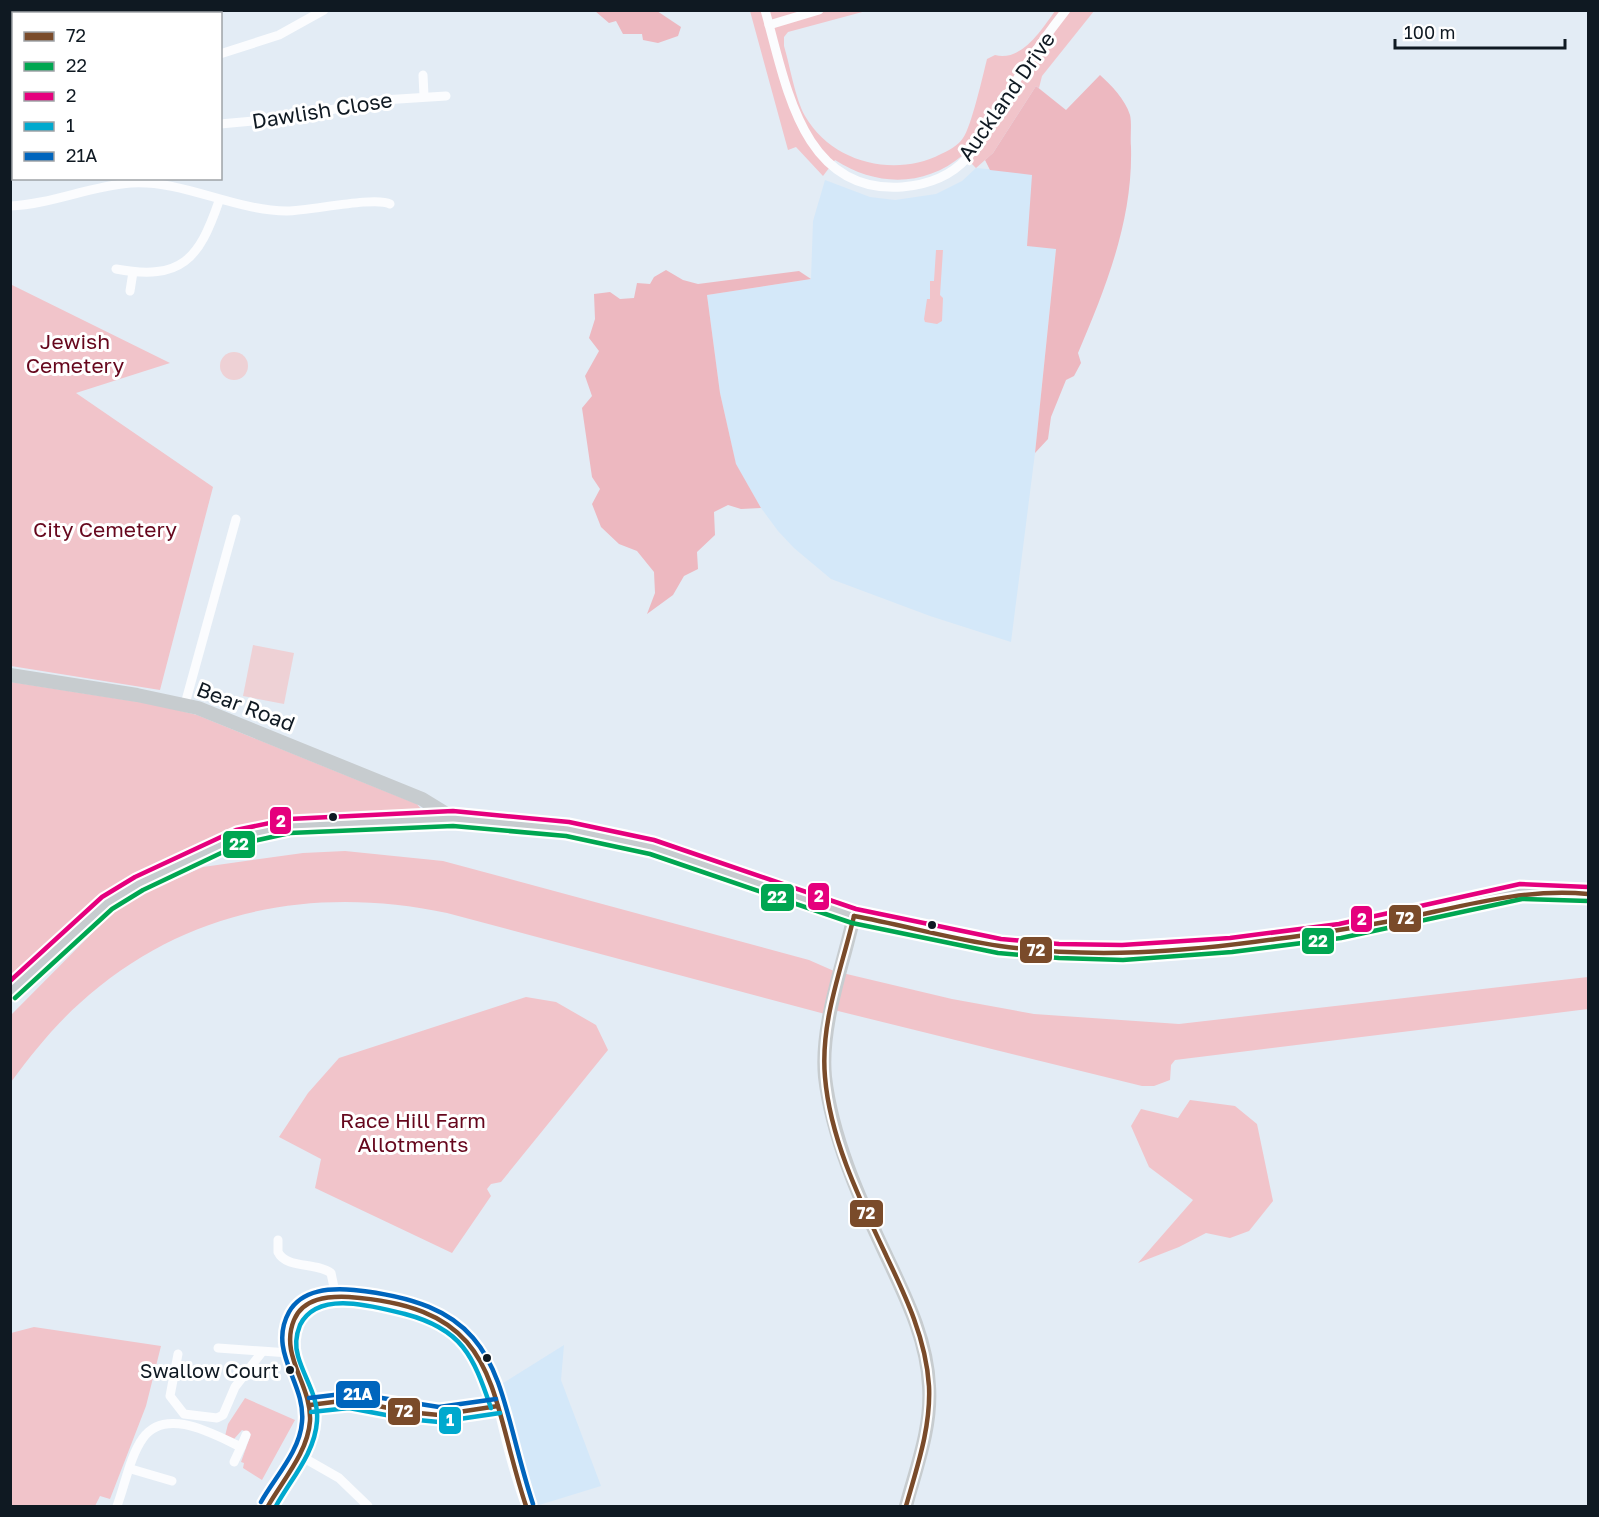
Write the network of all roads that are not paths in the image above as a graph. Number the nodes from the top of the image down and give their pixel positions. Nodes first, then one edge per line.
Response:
1 (324, 10) edge
2 (765, 10) edge
3 (819, 10) edge
4 (1066, 10) edge
5 (769, 25) junction
6 (222, 53) edge
7 (423, 75) dead end
8 (424, 96) junction
9 (446, 96) dead end
10 (222, 124) edge
11 (164, 182) edge
12 (219, 201) junction
13 (390, 204) dead end
14 (10, 206) edge
15 (116, 269) dead end
16 (133, 272) junction
17 (130, 291) dead end
18 (236, 519) dead end
19 (10, 675) edge
20 (184, 704) junction
21 (453, 818) junction
22 (1588, 894) edge
23 (854, 916) junction
24 (10, 992) edge
25 (278, 1240) dead end
26 (336, 1297) junction
27 (218, 1348) dead end
28 (262, 1352) junction
29 (289, 1353) junction
30 (178, 1354) dead end
31 (310, 1405) junction
32 (498, 1406) junction
33 (246, 1435) dead end
34 (241, 1447) junction
35 (297, 1454) junction
36 (234, 1462) dead end
37 (130, 1469) junction
38 (172, 1481) dead end
39 (117, 1506) edge
40 (268, 1506) edge
41 (368, 1506) edge
42 (526, 1506) edge
43 (906, 1506) edge

1 - 6 street
2 - 5 street, Auckland Drive
3 - 5 street
4 - 5 street, Auckland Drive
7 - 8 street
8 - 9 street, Dawlish Close
8 - 10 street, Dawlish Close
11 - 12 street
11 - 14 street
12 - 13 street
12 - 16 street
15 - 16 street
16 - 17 street
18 - 20 street
19 - 20 street, Bear Road
20 - 21 street, Bear Road
21 - 23 street
21 - 24 street
22 - 23 street
23 - 43 street
25 - 26 street
26 - 29 street
26 - 32 street
27 - 28 street
28 - 29 street
28 - 30 street
29 - 31 street
31 - 32 street
31 - 35 street
32 - 42 street
33 - 34 street
34 - 36 street
34 - 37 street
35 - 40 street
35 - 41 street
37 - 38 street
37 - 39 street

